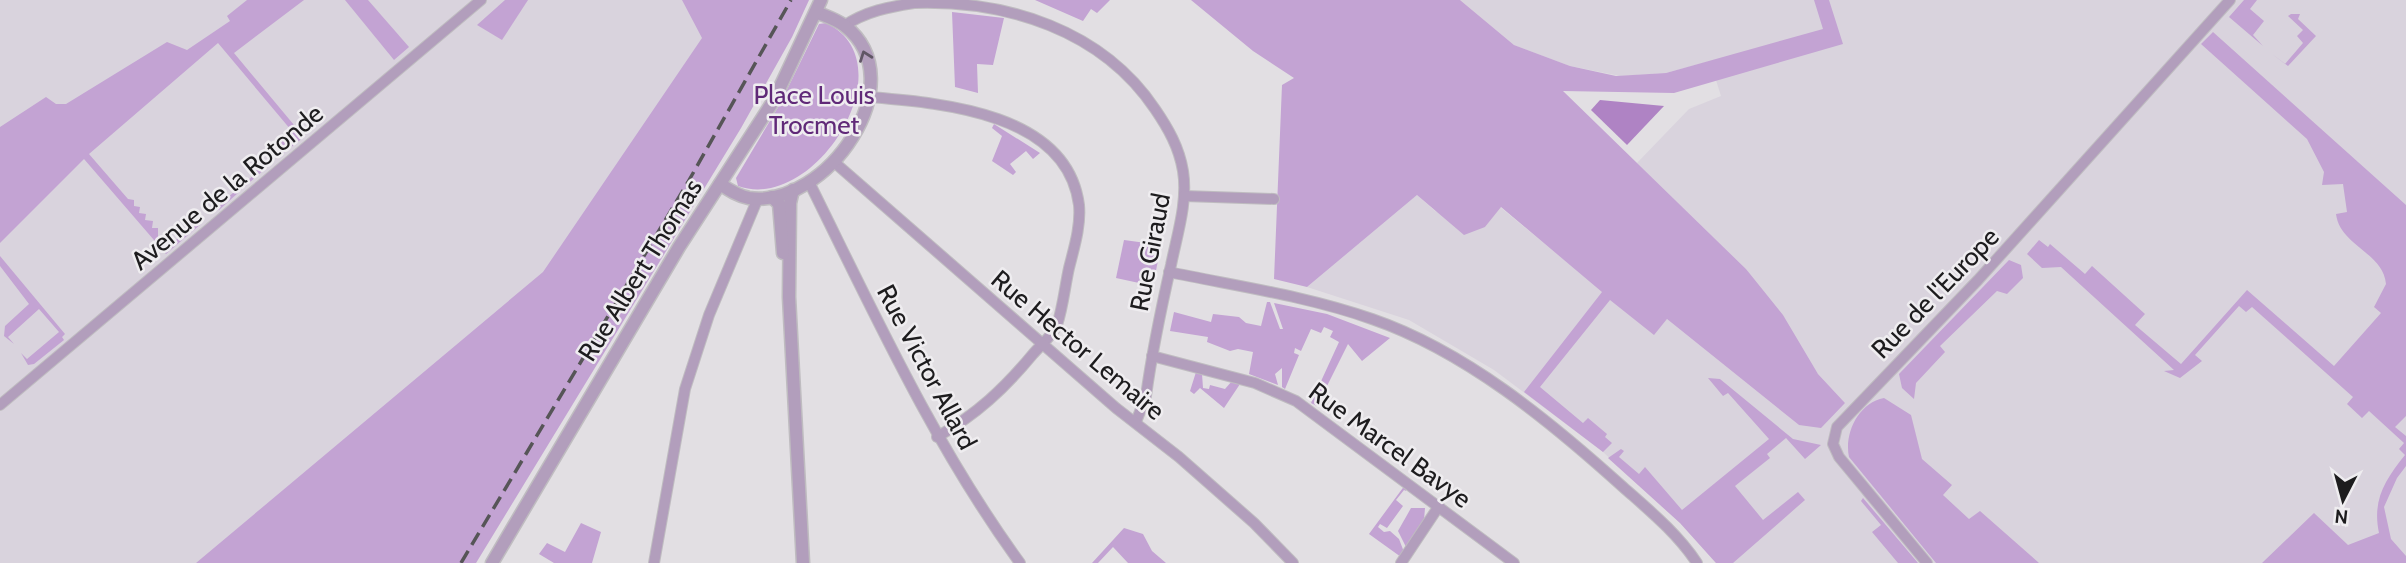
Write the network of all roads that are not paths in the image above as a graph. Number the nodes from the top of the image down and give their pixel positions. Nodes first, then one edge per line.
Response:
1 (481, 0) edge
2 (2230, 0) edge
3 (818, 6) edge
4 (844, 26) junction
5 (869, 97) junction
6 (834, 162) junction
7 (809, 182) junction
8 (720, 184) junction
9 (793, 190) junction
10 (1184, 196) junction
11 (772, 197) junction
12 (758, 198) junction
13 (1274, 199) dead end
14 (1169, 272) junction
15 (789, 297) junction
16 (1042, 344) junction
17 (1152, 356) junction
18 (0, 405) edge
19 (1136, 422) junction
20 (937, 436) junction
21 (1440, 506) junction
22 (492, 563) edge
23 (654, 563) edge
24 (803, 563) edge
25 (1020, 563) edge
26 (1293, 563) edge
27 (1401, 563) edge
28 (1514, 563) edge
29 (1697, 563) edge
30 (1927, 563) edge

1 - 18 street, Avenue de la Rotonde
2 - 30 street, Rue de l'Europe
3 - 4 street
3 - 8 street, Rue Albert Thomas
5 -> 4 street
4 - 10 street, Rue Giraud
5 - 6 street
5 - 16 street
6 - 7 street
6 - 16 street, Rue Hector Lemaire
7 - 9 street
7 - 20 street, Rue Victor Allard
8 - 12 street
8 - 22 street, Rue Albert Thomas
9 - 11 street
9 - 15 street
10 - 13 street
10 - 14 street, Rue Giraud
11 - 12 street
11 - 15 street
12 - 23 street
14 - 17 street, Rue Giraud
14 - 29 street
15 - 24 street
16 - 19 street, Rue Hector Lemaire
16 - 20 street
17 - 19 street, Rue Giraud
17 - 21 street, Rue Marcel Bavye
19 - 26 street, Rue Hector Lemaire
20 - 25 street, Rue Victor Allard
21 - 27 street
21 - 28 street, Rue Marcel Bavye

